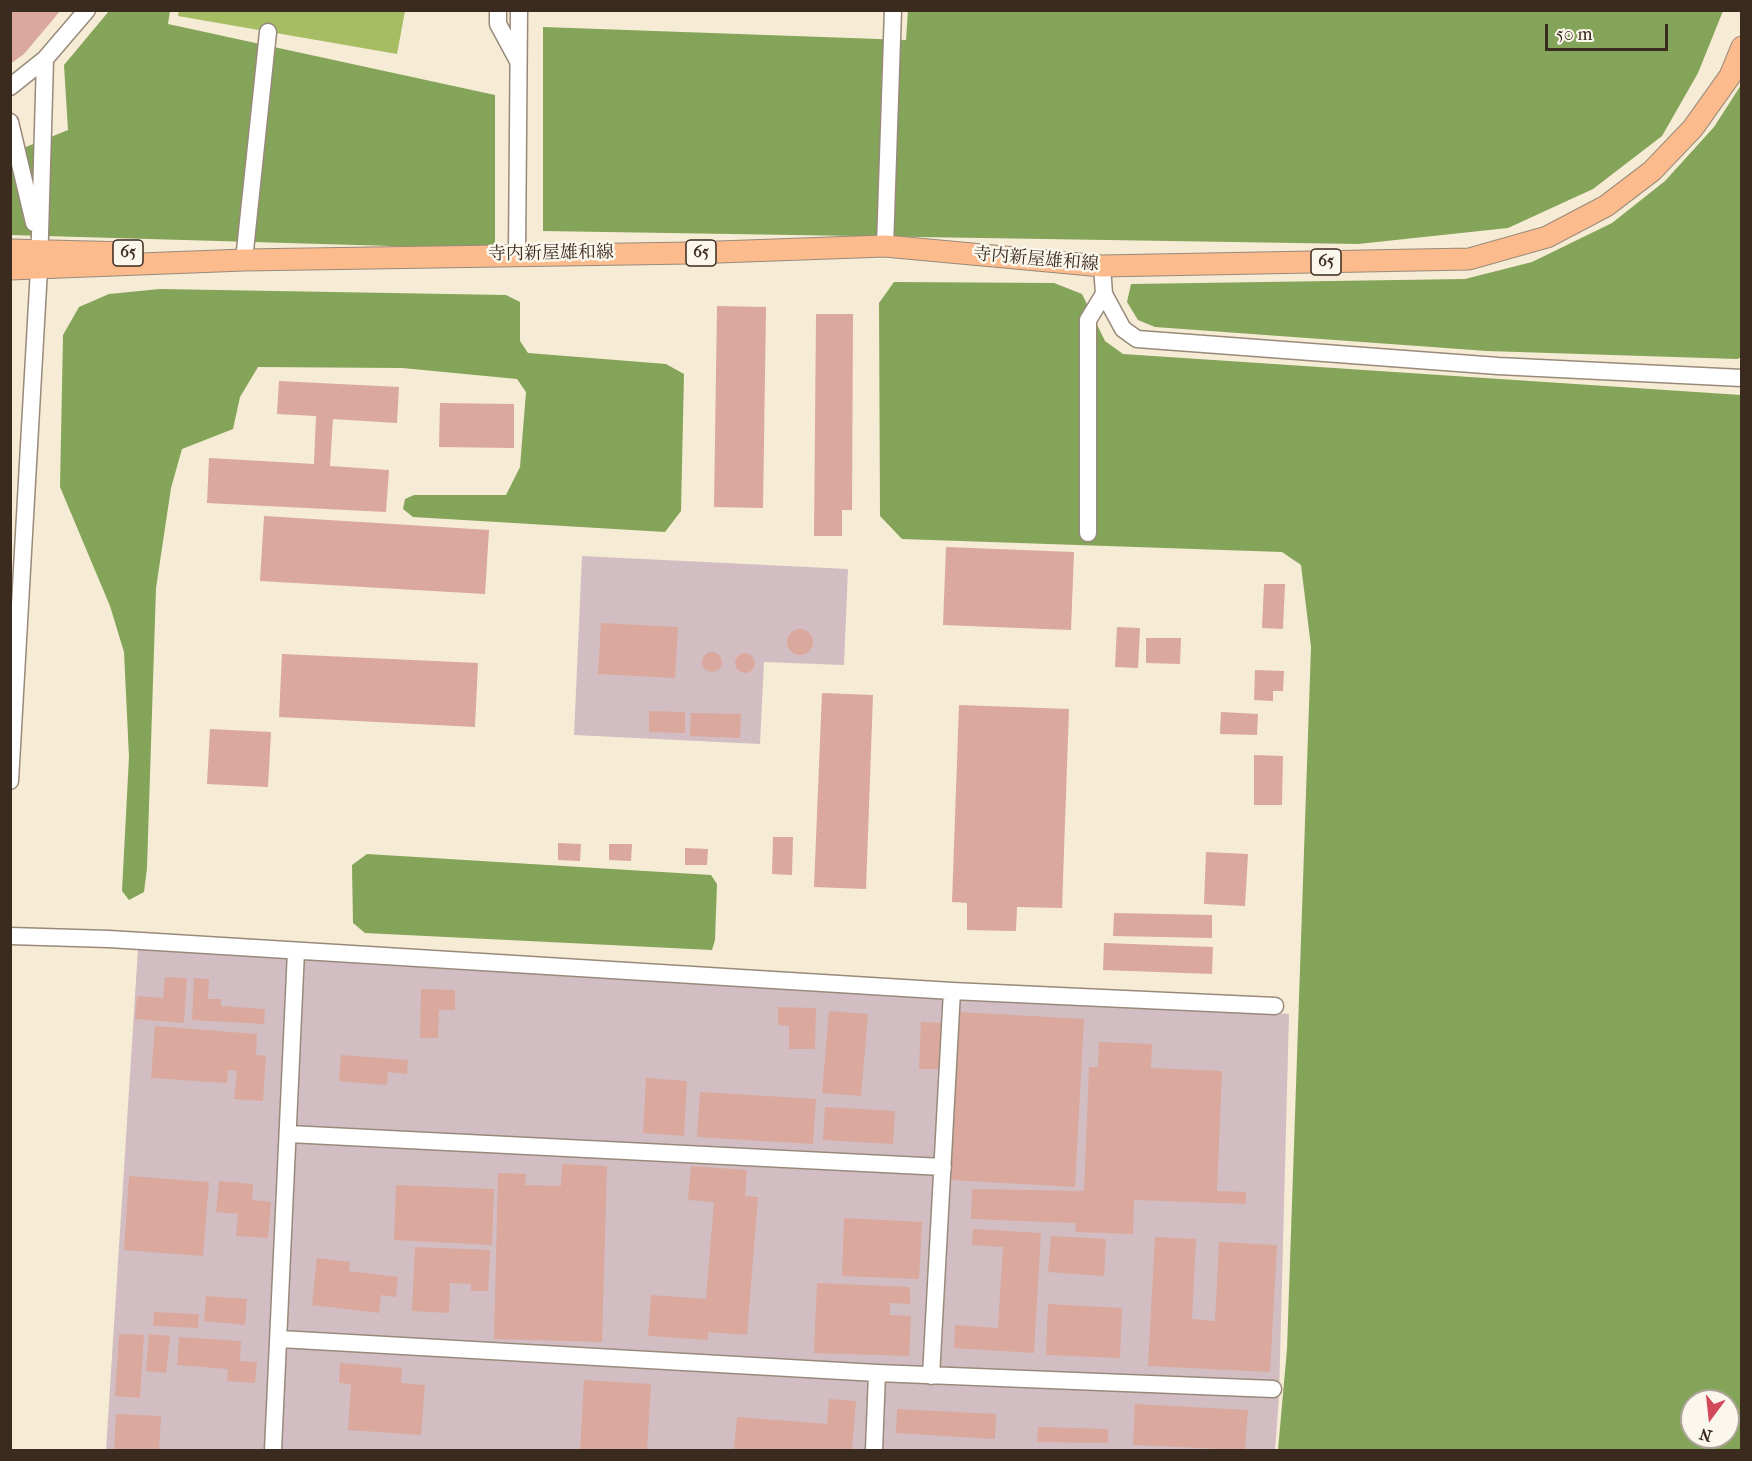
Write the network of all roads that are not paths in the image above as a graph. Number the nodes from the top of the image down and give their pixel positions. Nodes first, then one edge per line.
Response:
1 (87, 10) edge
2 (498, 10) edge
3 (519, 10) edge
4 (893, 10) edge
5 (268, 32) dead end
6 (1742, 47) edge
7 (45, 58) junction
8 (519, 62) junction
9 (10, 87) edge
10 (10, 122) edge
11 (885, 246) junction
12 (10, 250) edge
13 (517, 254) junction
14 (40, 260) junction
15 (244, 260) junction
16 (1102, 266) junction
17 (10, 269) edge
18 (1104, 294) junction
19 (1742, 378) edge
20 (1089, 533) dead end
21 (14, 637) edge
22 (10, 781) edge
23 (10, 936) edge
24 (296, 951) junction
25 (952, 991) junction
26 (1275, 1005) dead end
27 (289, 1134) junction
28 (943, 1167) junction
29 (280, 1339) junction
30 (877, 1373) junction
31 (931, 1376) junction
32 (1273, 1389) dead end
33 (273, 1450) edge
34 (874, 1450) edge

1 - 7 street
2 - 8 street
3 - 8 street
4 - 11 street
5 - 15 street
6 - 16 main road, 寺内新屋雄和線 / 65
7 - 9 street
7 - 14 street
8 - 13 street
10 - 14 street
11 - 13 main road, 寺内新屋雄和線 / 65
11 - 16 main road, 寺内新屋雄和線 / 65
12 - 14 main road, 寺内新屋雄和線 / 65
13 - 15 main road, 寺内新屋雄和線 / 65
14 - 15 main road, 寺内新屋雄和線 / 65
14 - 17 main road, 寺内新屋雄和線 / 65
14 - 21 street
16 - 18 street
18 - 19 street
18 - 20 street
21 - 22 street
23 - 24 street
24 - 25 street
24 - 27 street
25 - 26 street
25 - 28 street
27 - 28 street
27 - 29 street
28 - 31 street
29 - 30 street
29 - 33 street
30 - 31 street
30 - 34 street
31 - 32 street

